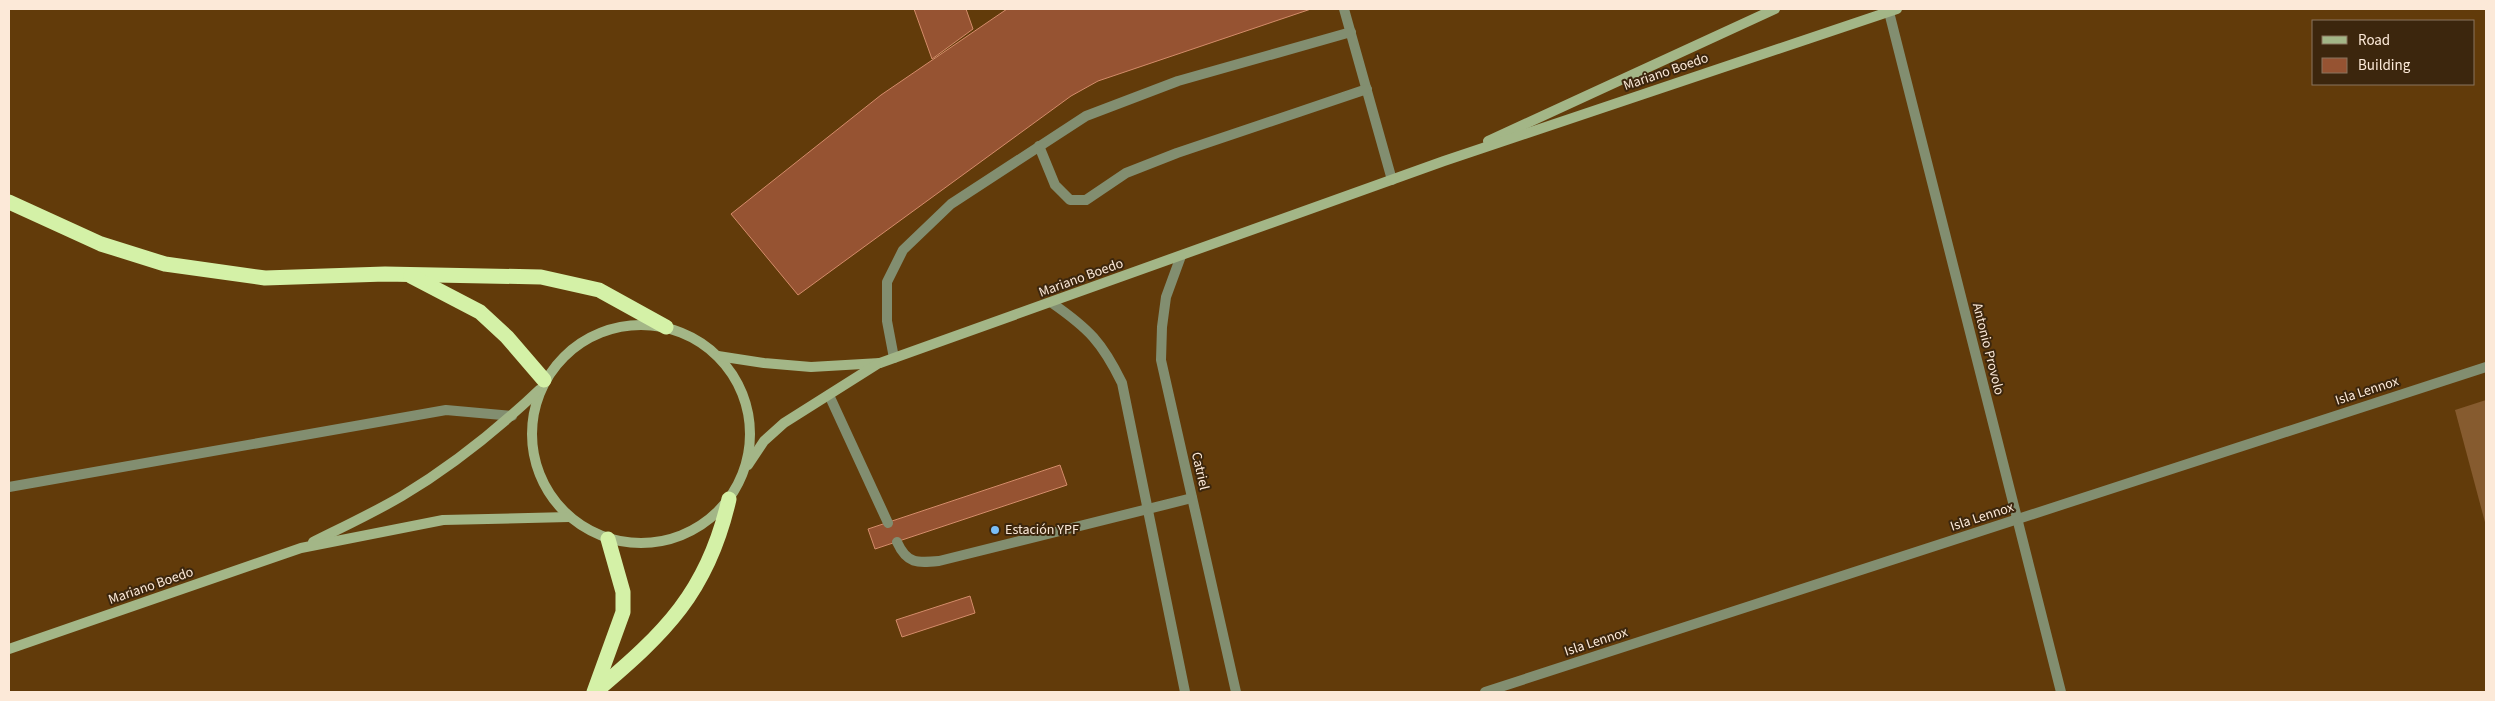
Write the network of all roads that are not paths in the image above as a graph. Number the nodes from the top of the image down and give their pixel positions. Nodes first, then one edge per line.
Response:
1 (1344, 9) edge
2 (1775, 9) edge
3 (1893, 10) edge
4 (1351, 32) junction
5 (1367, 89) junction
6 (1039, 146) junction
7 (1444, 161) junction
8 (1392, 180) junction
9 (9, 202) edge
10 (1181, 256) junction
11 (407, 274) junction
12 (1052, 303) junction
13 (666, 327) junction
14 (718, 356) junction
15 (894, 358) junction
16 (880, 363) junction
17 (2486, 367) edge
18 (541, 385) junction
19 (829, 395) junction
20 (512, 416) junction
21 (744, 470) junction
22 (9, 487) edge
23 (1192, 498) junction
24 (728, 499) junction
25 (1149, 507) junction
26 (569, 517) junction
27 (2016, 520) junction
28 (888, 523) dead end
29 (608, 539) junction
30 (897, 542) dead end
31 (301, 548) junction
32 (9, 649) edge
33 (594, 692) edge
34 (1185, 692) edge
35 (1236, 692) edge
36 (1485, 692) edge
37 (2062, 692) edge

1 - 4 street
2 - 7 main road, Mariano Boedo
3 - 7 main road, Mariano Boedo
3 - 27 street, Antonio Provolo
4 - 5 street
4 - 6 street
5 - 6 street
5 - 8 street
6 - 15 street
7 - 8 main road, Mariano Boedo
8 - 10 main road, Mariano Boedo
9 - 11 highway
10 - 12 main road, Mariano Boedo
10 - 23 street, Catriel
11 - 13 highway
11 - 18 highway
12 - 15 main road, Mariano Boedo
12 - 25 street
13 - 14 main road, Mariano Boedo
13 - 18 main road, Mariano Boedo
14 - 16 main road, Mariano Boedo
14 - 21 main road, Mariano Boedo
15 - 16 main road, Mariano Boedo
16 - 19 main road
17 - 27 street, Isla Lennox
18 - 20 main road, Mariano Boedo
18 - 26 main road, Mariano Boedo
19 - 21 main road
19 - 28 street
20 - 22 street
20 - 31 main road, Mariano Boedo
21 - 24 main road, Mariano Boedo
23 - 25 street
23 - 35 street, Catriel
24 - 29 main road, Mariano Boedo
24 - 33 highway
25 - 30 street
25 - 34 street
26 - 29 main road, Mariano Boedo
26 - 31 main road, Mariano Boedo
27 - 36 street, Isla Lennox
27 - 37 street, Antonio Provolo
29 - 33 highway
31 - 32 main road, Mariano Boedo

